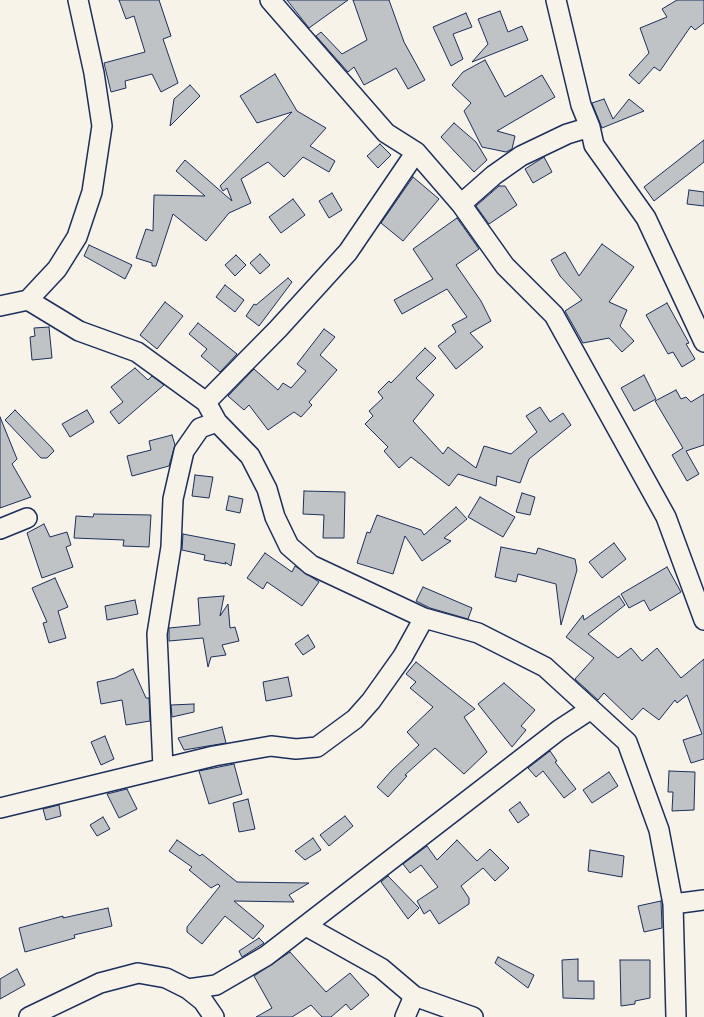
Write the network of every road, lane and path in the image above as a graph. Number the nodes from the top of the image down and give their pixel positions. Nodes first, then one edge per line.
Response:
1 (78, 0) edge
2 (270, 0) edge
3 (556, 0) edge
4 (590, 126) junction
5 (416, 152) junction
6 (461, 204) junction
7 (28, 300) junction
8 (0, 306) edge
9 (704, 342) edge
10 (206, 402) junction
11 (217, 422) junction
12 (27, 518) dead end
13 (0, 529) edge
14 (424, 618) junction
15 (704, 620) edge
16 (591, 709) junction
17 (163, 768) junction
18 (0, 808) edge
19 (704, 900) edge
20 (673, 904) junction
21 (306, 926) junction
22 (188, 989) junction
23 (414, 996) junction
24 (29, 1017) edge
25 (214, 1017) edge
26 (405, 1017) edge
27 (473, 1017) edge
28 (676, 1017) edge

1 - 7 street
2 - 5 street
3 - 4 street
4 - 6 street
4 - 9 street
5 - 6 street
5 - 10 street
6 - 15 street
7 - 8 street
7 - 10 street
10 - 11 street
11 - 14 street
11 - 17 street
12 - 13 street
14 - 16 street
14 - 17 street
16 - 20 street
16 - 21 street
17 - 18 street
19 - 20 street
20 - 28 street
21 - 22 street
21 - 23 street
22 - 24 street
22 - 25 street
23 - 26 street
23 - 27 street

